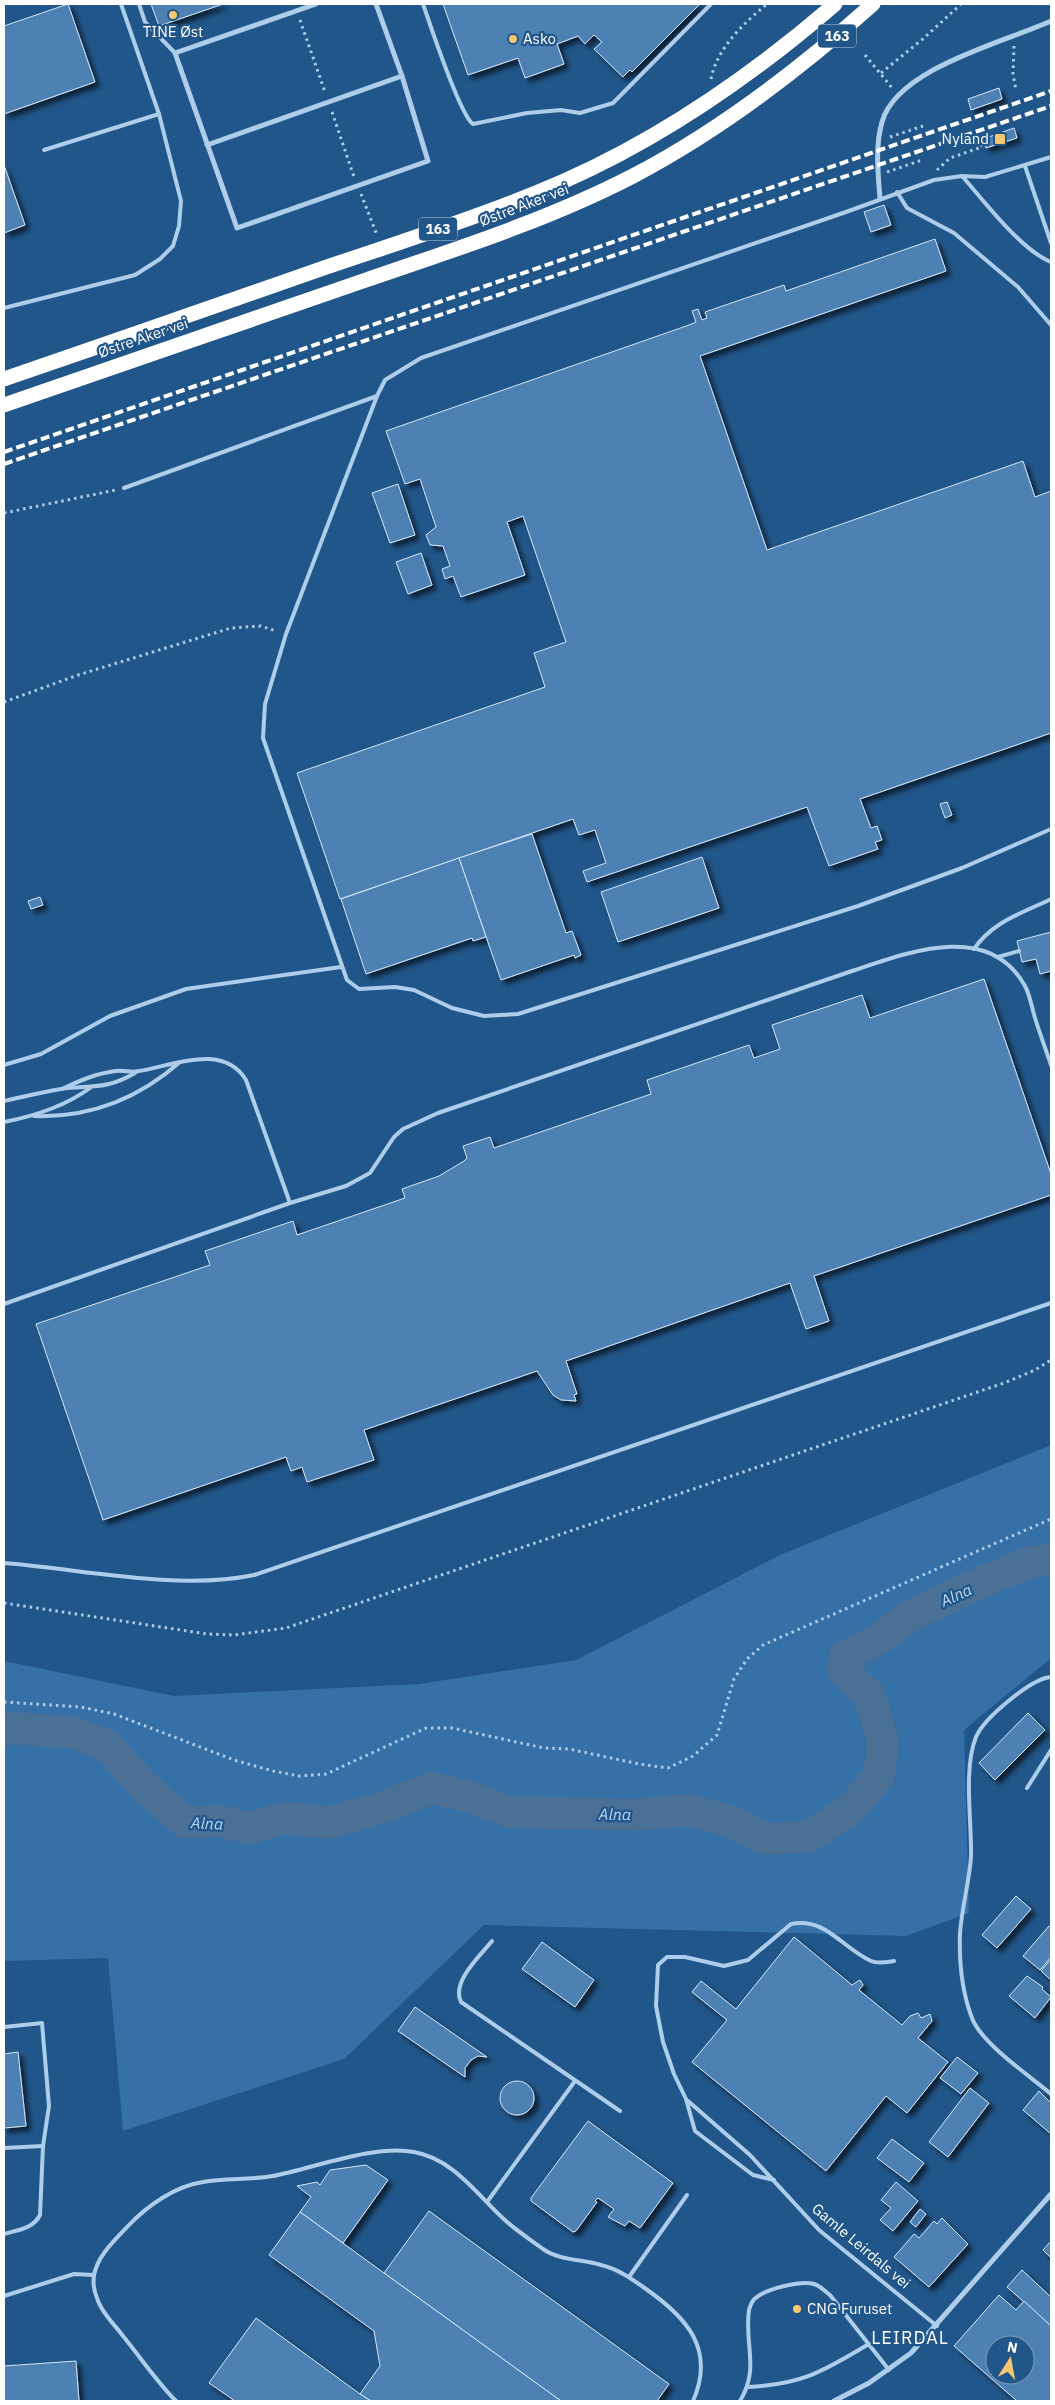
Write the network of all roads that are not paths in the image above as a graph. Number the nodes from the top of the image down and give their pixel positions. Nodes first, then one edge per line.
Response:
1 (121, 4) edge
2 (139, 4) edge
3 (316, 4) edge
4 (376, 4) edge
5 (423, 4) edge
6 (711, 4) edge
7 (835, 4) edge
8 (873, 4) edge
9 (1051, 21) edge
10 (175, 53) junction
11 (402, 76) junction
12 (159, 114) junction
13 (207, 145) junction
14 (44, 150) dead end
15 (1051, 157) edge
16 (1026, 166) junction
17 (962, 176) junction
18 (897, 192) junction
19 (880, 198) junction
20 (1051, 242) edge
21 (1051, 262) edge
22 (4, 308) edge
23 (1051, 325) edge
24 (4, 379) edge
25 (377, 396) junction
26 (4, 405) edge
27 (124, 488) road end
28 (1051, 828) edge
29 (1051, 899) edge
30 (974, 949) junction
31 (1019, 950) dead end
32 (998, 957) junction
33 (341, 967) junction
34 (181, 1061) junction
35 (4, 1065) edge
36 (1051, 1065) edge
37 (138, 1072) junction
38 (90, 1088) junction
39 (62, 1089) junction
40 (4, 1101) edge
41 (34, 1116) junction
42 (4, 1122) edge
43 (290, 1204) junction
44 (1051, 1303) edge
45 (4, 1304) edge
46 (4, 1563) edge
47 (1051, 1677) edge
48 (1051, 1750) edge
49 (1027, 1788) dead end
50 (492, 1941) dead end
51 (894, 1961) dead end
52 (4, 2026) edge
53 (575, 2081) junction
54 (1051, 2094) edge
55 (686, 2099) junction
56 (620, 2111) dead end
57 (43, 2146) junction
58 (4, 2148) edge
59 (774, 2180) junction
60 (1051, 2194) edge
61 (687, 2195) dead end
62 (487, 2202) junction
63 (4, 2234) edge
64 (94, 2275) junction
65 (629, 2277) junction
66 (4, 2296) edge
67 (937, 2326) junction
68 (870, 2344) junction
69 (889, 2370) junction
70 (748, 2387) junction
71 (176, 2401) edge
72 (693, 2401) edge
73 (740, 2401) edge
74 (834, 2401) edge

1 - 12 lane
2 - 10 lane
3 - 10 street
4 - 11 street
5 - 6 lane
7 - 24 highway, Østre Aker vei / 163
8 - 26 highway, Østre Aker vei / 163
9 - 19 street
10 - 13 street
11 - 13 street
11 - 13 street
12 - 14 lane
12 - 22 lane
15 - 16 lane
16 - 17 lane
16 - 20 lane
17 - 18 lane
17 - 21 lane
18 - 19 lane
18 - 23 lane
19 - 25 lane
25 - 27 lane
25 - 33 lane
28 - 33 lane
29 - 30 lane
30 - 32 lane
30 - 43 lane
31 - 32 lane
32 - 36 lane
33 - 35 lane
34 - 37 lane
34 - 41 lane
34 - 43 lane
37 - 38 lane
37 - 39 lane
38 - 39 lane
38 - 41 lane
39 - 40 lane
41 - 42 lane
43 - 45 lane
44 - 46 lane
47 - 54 lane
48 - 49 lane
50 - 53 lane
51 - 55 lane, Gamle Leirdals vei
52 - 57 lane
53 - 56 lane
53 - 62 lane
55 - 59 lane, Gamle Leirdals vei
55 - 59 lane, Gamle Leirdals vei
57 - 58 lane
57 - 63 lane
59 - 67 lane, Gamle Leirdals vei
60 - 67 street
61 - 65 lane
62 - 64 lane
62 - 65 lane
64 - 66 lane
64 - 71 lane
65 - 72 lane
67 - 69 street
68 - 69 lane
68 - 70 lane
68 - 70 lane
69 - 74 street
70 - 73 lane

